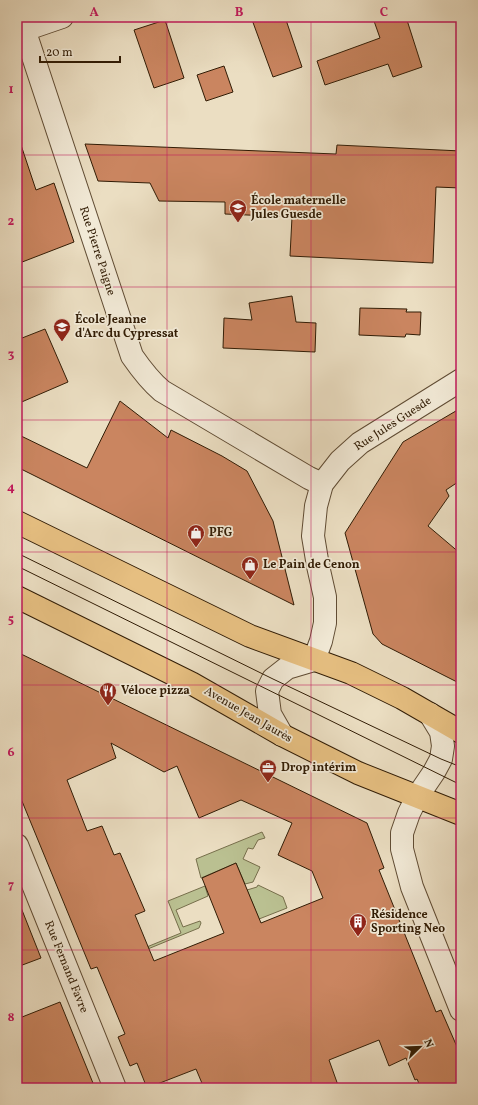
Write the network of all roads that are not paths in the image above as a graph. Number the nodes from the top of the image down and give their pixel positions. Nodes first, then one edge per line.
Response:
1 (62, 17) edge
2 (22, 23) edge
3 (461, 380) edge
4 (322, 484) junction
5 (17, 522) edge
6 (17, 597) edge
7 (314, 660) junction
8 (430, 714) junction
9 (461, 732) edge
10 (282, 735) junction
11 (417, 797) junction
12 (461, 814) edge
13 (17, 845) edge
14 (461, 1010) edge
15 (115, 1088) edge

1 - 2 street
2 - 4 street, Rue Pierre Paigne
3 - 4 street, Rue Jules Guesde
4 - 7 street, Rue Jules Guesde
5 - 7 main road
6 - 10 main road, Avenue Jean Jaurès
7 - 8 main road
7 - 10 street
8 - 9 main road
8 - 11 street
10 - 11 main road, Avenue Jean Jaurès
11 - 12 main road, Avenue Jean Jaurès
11 - 14 street
13 - 15 street, Rue Fernand Favre

